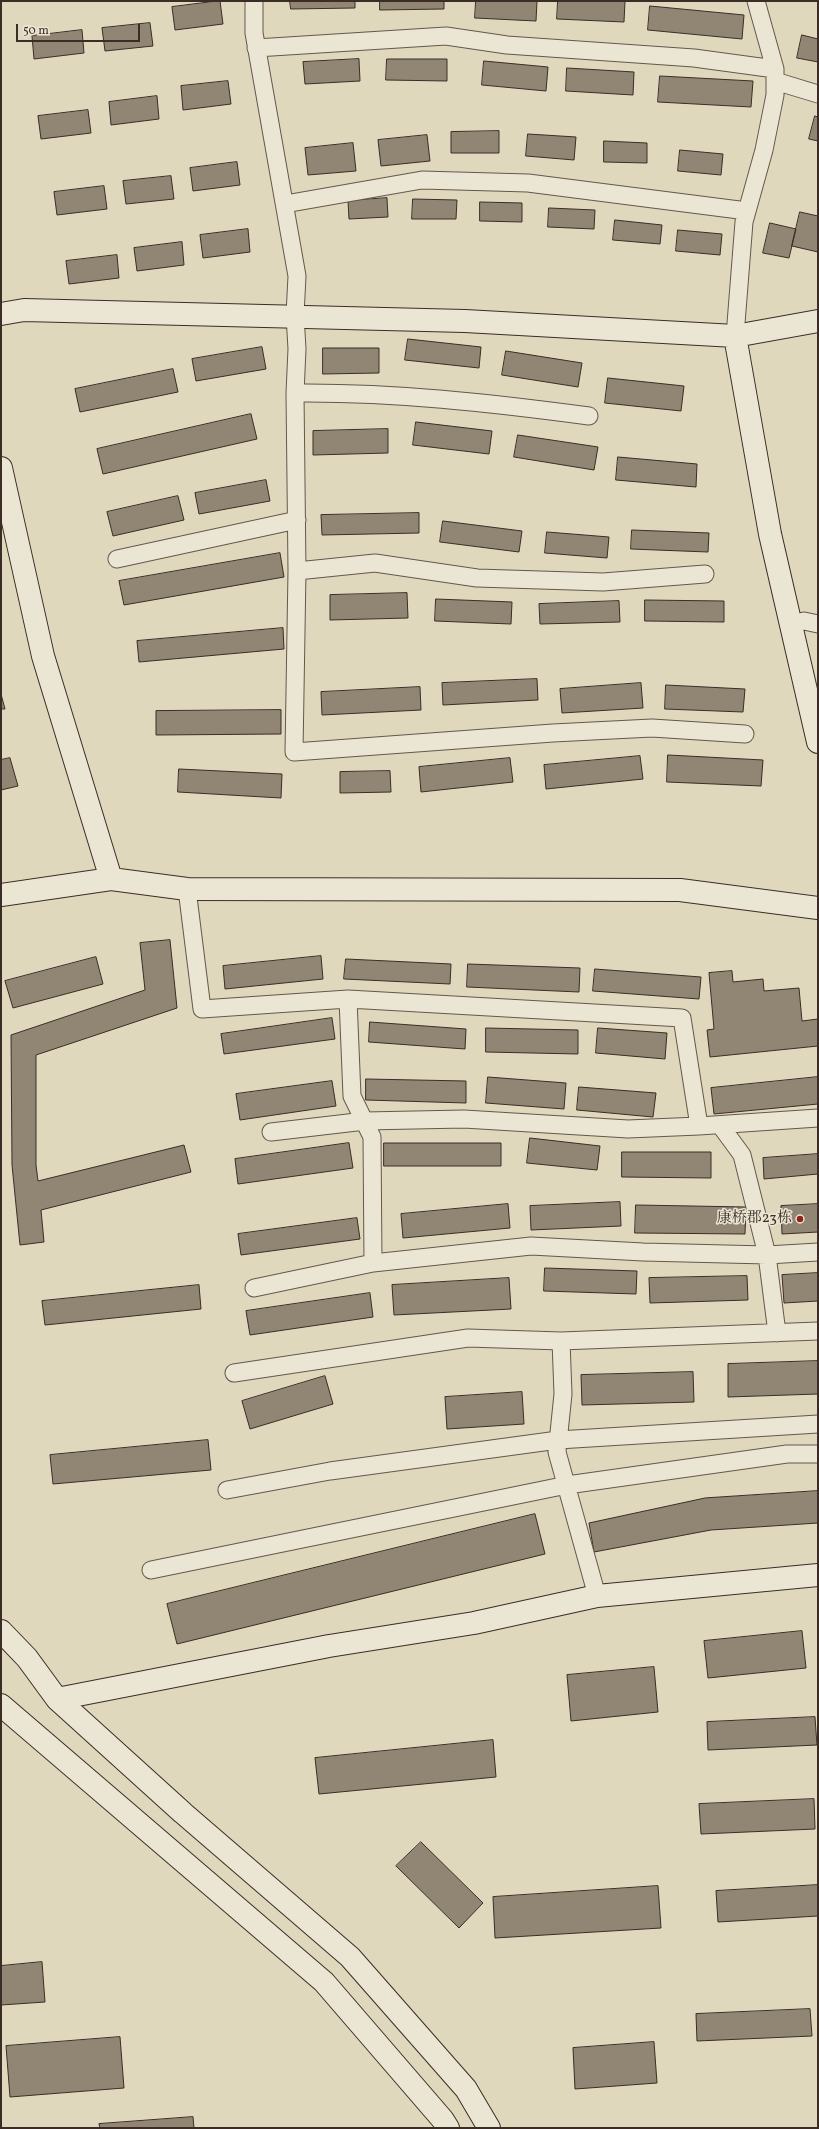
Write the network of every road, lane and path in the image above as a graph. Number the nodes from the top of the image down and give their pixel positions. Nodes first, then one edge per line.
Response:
1 (254, 1) edge
2 (756, 1) edge
3 (256, 48) junction
4 (775, 75) junction
5 (818, 94) edge
6 (285, 204) junction
7 (747, 211) junction
8 (1, 314) edge
9 (295, 315) junction
10 (818, 321) edge
11 (735, 336) junction
12 (295, 393) junction
13 (589, 416) dead end
14 (1, 468) edge
15 (297, 520) junction
16 (117, 559) dead end
17 (297, 571) junction
18 (705, 574) dead end
19 (791, 624) junction
20 (818, 624) edge
21 (814, 703) edge
22 (745, 734) dead end
23 (818, 742) edge
24 (111, 879) junction
25 (187, 889) junction
26 (1, 895) edge
27 (818, 908) edge
28 (348, 999) junction
29 (818, 1118) edge
30 (365, 1121) junction
31 (720, 1125) junction
32 (699, 1126) junction
33 (271, 1132) dead end
34 (818, 1252) edge
35 (767, 1255) junction
36 (373, 1263) junction
37 (254, 1288) dead end
38 (818, 1331) edge
39 (777, 1333) junction
40 (561, 1341) junction
41 (234, 1373) dead end
42 (818, 1424) edge
43 (558, 1440) junction
44 (818, 1454) edge
45 (567, 1485) junction
46 (227, 1490) dead end
47 (151, 1570) dead end
48 (818, 1575) edge
49 (598, 1596) junction
50 (1, 1631) edge
51 (57, 1700) junction
52 (5, 1713) edge
53 (448, 2128) edge
54 (489, 2128) edge

1 - 3 street
2 - 4 street
3 - 4 street
3 - 6 street
4 - 5 street
4 - 7 street
6 - 7 street
6 - 9 street
7 - 11 street
8 - 9 street
9 - 11 street
9 - 12 street
10 - 11 street
11 - 19 street
12 - 13 street
12 - 15 street
14 - 24 street
15 - 16 street
15 - 17 street
17 - 18 street
17 - 22 street
19 - 20 street
19 - 21 street
21 - 23 street
24 - 25 street
24 - 26 street
25 - 27 street
25 - 28 street
28 - 30 street
28 - 32 street
29 - 31 street
30 - 32 street
30 - 33 street
30 - 36 street
31 - 32 street
31 - 35 street
34 - 35 street
35 - 36 street
35 - 39 street
36 - 37 street
38 - 39 street
39 - 40 street
40 - 41 street
40 - 43 street
42 - 43 street
43 - 45 street
43 - 46 street
44 - 45 street
45 - 47 street
45 - 49 street
48 - 49 street
49 - 51 street
50 - 51 street
51 - 54 street
52 - 53 street

